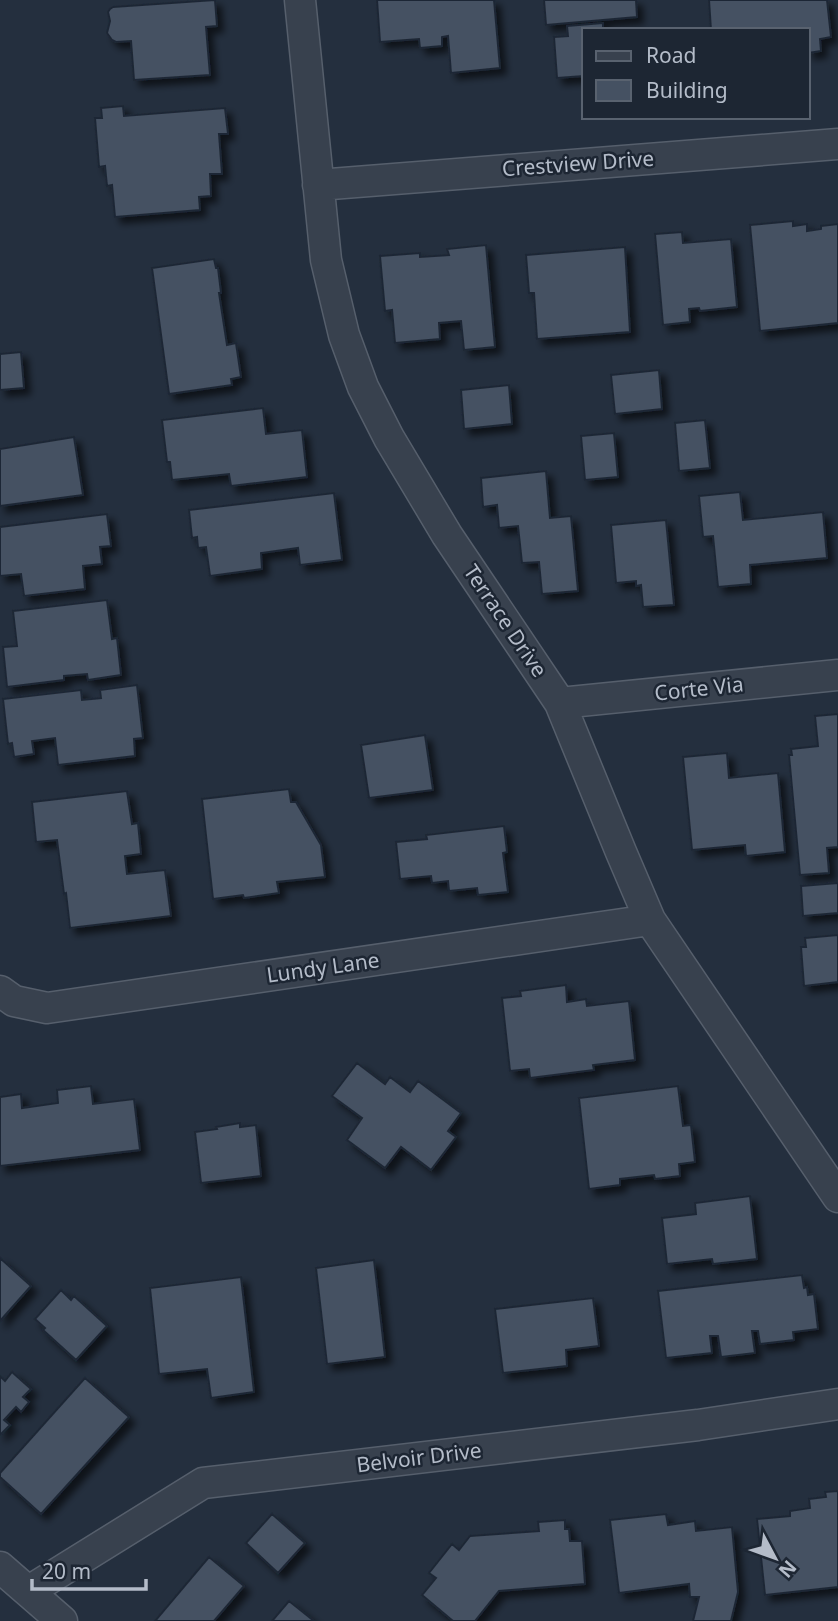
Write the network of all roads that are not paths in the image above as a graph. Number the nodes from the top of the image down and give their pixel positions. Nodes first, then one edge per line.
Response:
1 (300, 0) edge
2 (838, 144) edge
3 (318, 185) junction
4 (838, 675) edge
5 (560, 702) junction
6 (650, 920) junction
7 (0, 991) edge
8 (838, 1197) edge
9 (838, 1404) edge
10 (0, 1566) edge
11 (29, 1591) junction
12 (62, 1621) edge

1 - 3 street, Terrace Drive
2 - 3 street, Crestview Drive
3 - 5 street, Terrace Drive
4 - 5 street, Corte Via
5 - 6 street, Terrace Drive
6 - 7 street, Lundy Lane
6 - 8 street, Terrace Drive
9 - 11 street, Belvoir Drive
10 - 11 street
11 - 12 street

